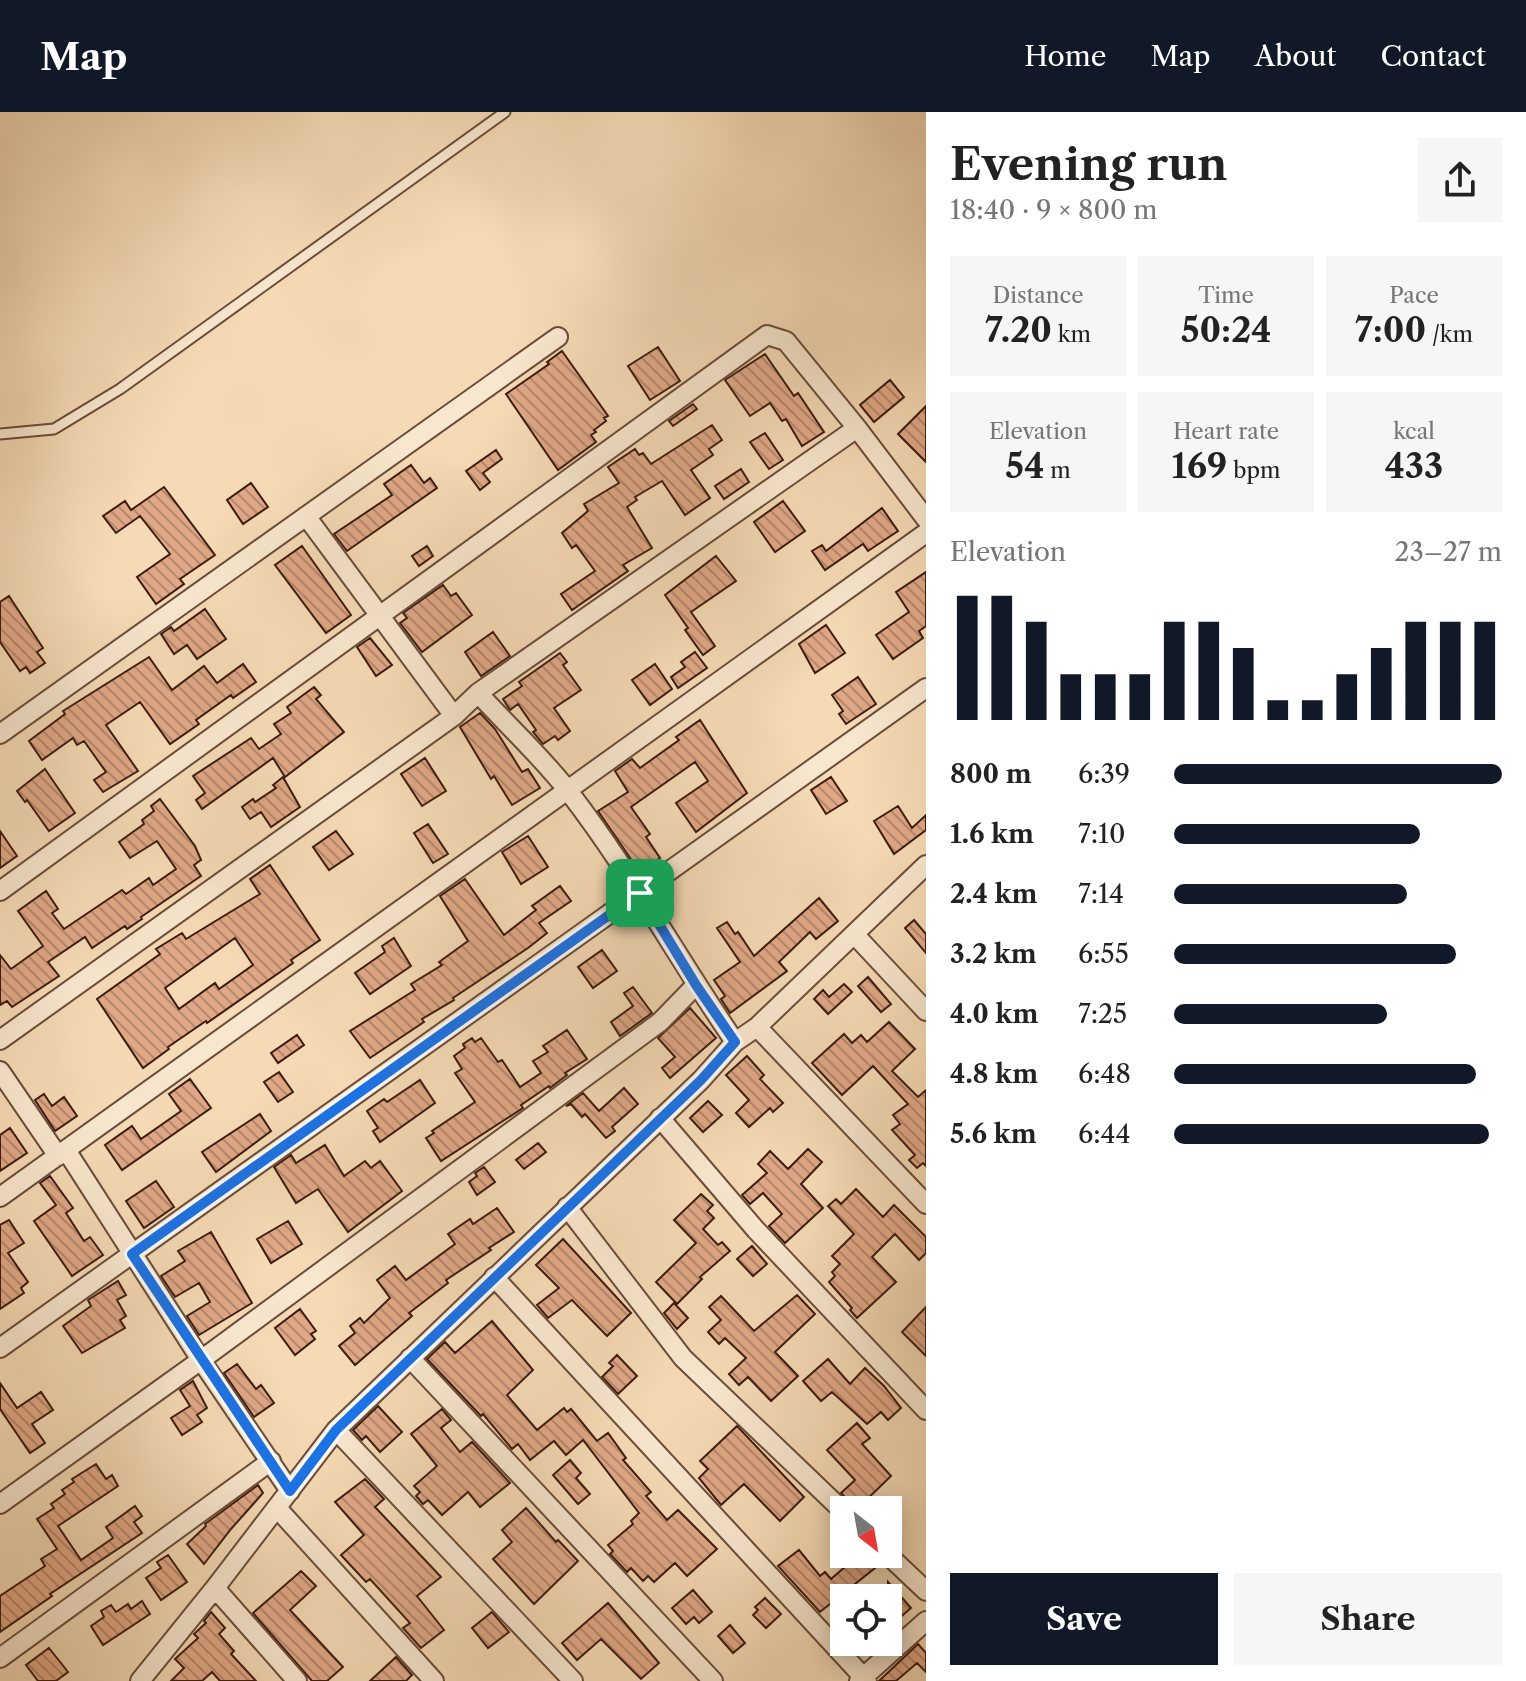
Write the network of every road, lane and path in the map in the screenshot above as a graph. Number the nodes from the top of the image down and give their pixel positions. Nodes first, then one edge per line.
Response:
1 (505, 112) edge
2 (558, 337) dead end
3 (857, 428) junction
4 (0, 434) edge
5 (306, 516) junction
6 (926, 519) edge
7 (926, 533) edge
8 (380, 616) junction
9 (926, 688) edge
10 (478, 693) junction
11 (454, 716) junction
12 (0, 734) edge
13 (568, 791) junction
14 (926, 865) edge
15 (0, 891) edge
16 (640, 893) junction
17 (855, 935) junction
18 (696, 985) junction
19 (926, 1011) edge
20 (757, 1027) junction
21 (0, 1040) edge
22 (735, 1042) junction
23 (0, 1071) edge
24 (660, 1118) junction
25 (62, 1153) junction
26 (0, 1197) edge
27 (926, 1204) edge
28 (567, 1207) junction
29 (132, 1254) junction
30 (494, 1277) junction
31 (0, 1348) edge
32 (410, 1358) junction
33 (201, 1360) junction
34 (926, 1410) edge
35 (336, 1430) junction
36 (271, 1461) junction
37 (290, 1491) junction
38 (830, 1499) edge
39 (0, 1504) edge
40 (277, 1508) junction
41 (902, 1568) edge
42 (215, 1588) junction
43 (926, 1591) edge
44 (926, 1621) edge
45 (0, 1658) edge
46 (143, 1680) edge
47 (863, 1680) edge
48 (297, 1681) edge
49 (434, 1681) edge
50 (573, 1681) edge
51 (713, 1681) edge

1 - 4 lane
2 - 5 street
3 - 6 street
3 - 8 street
3 - 10 street
5 - 8 street
5 - 12 street
7 - 13 street
8 - 11 street
8 - 15 street
9 - 16 street
10 - 11 street
10 - 13 street
11 - 21 street
13 - 16 street
13 - 25 street
14 - 17 street
16 - 18 street
16 - 29 street
17 - 19 street
17 - 20 street
18 - 22 street
18 - 33 street
20 - 22 street
20 - 27 street
22 - 24 street
23 - 25 street
24 - 28 street
24 - 34 street
25 - 26 street
25 - 29 street
28 - 30 street
28 - 38 street
29 - 31 street
29 - 33 street
30 - 32 street
30 - 47 street
32 - 35 street
32 - 51 street
33 - 36 street
33 - 39 street
35 - 37 street
35 - 50 street
36 - 37 street
36 - 45 street
37 - 40 street
40 - 42 street
40 - 49 street
41 - 43 street
42 - 46 street
42 - 48 street
44 - 47 street

